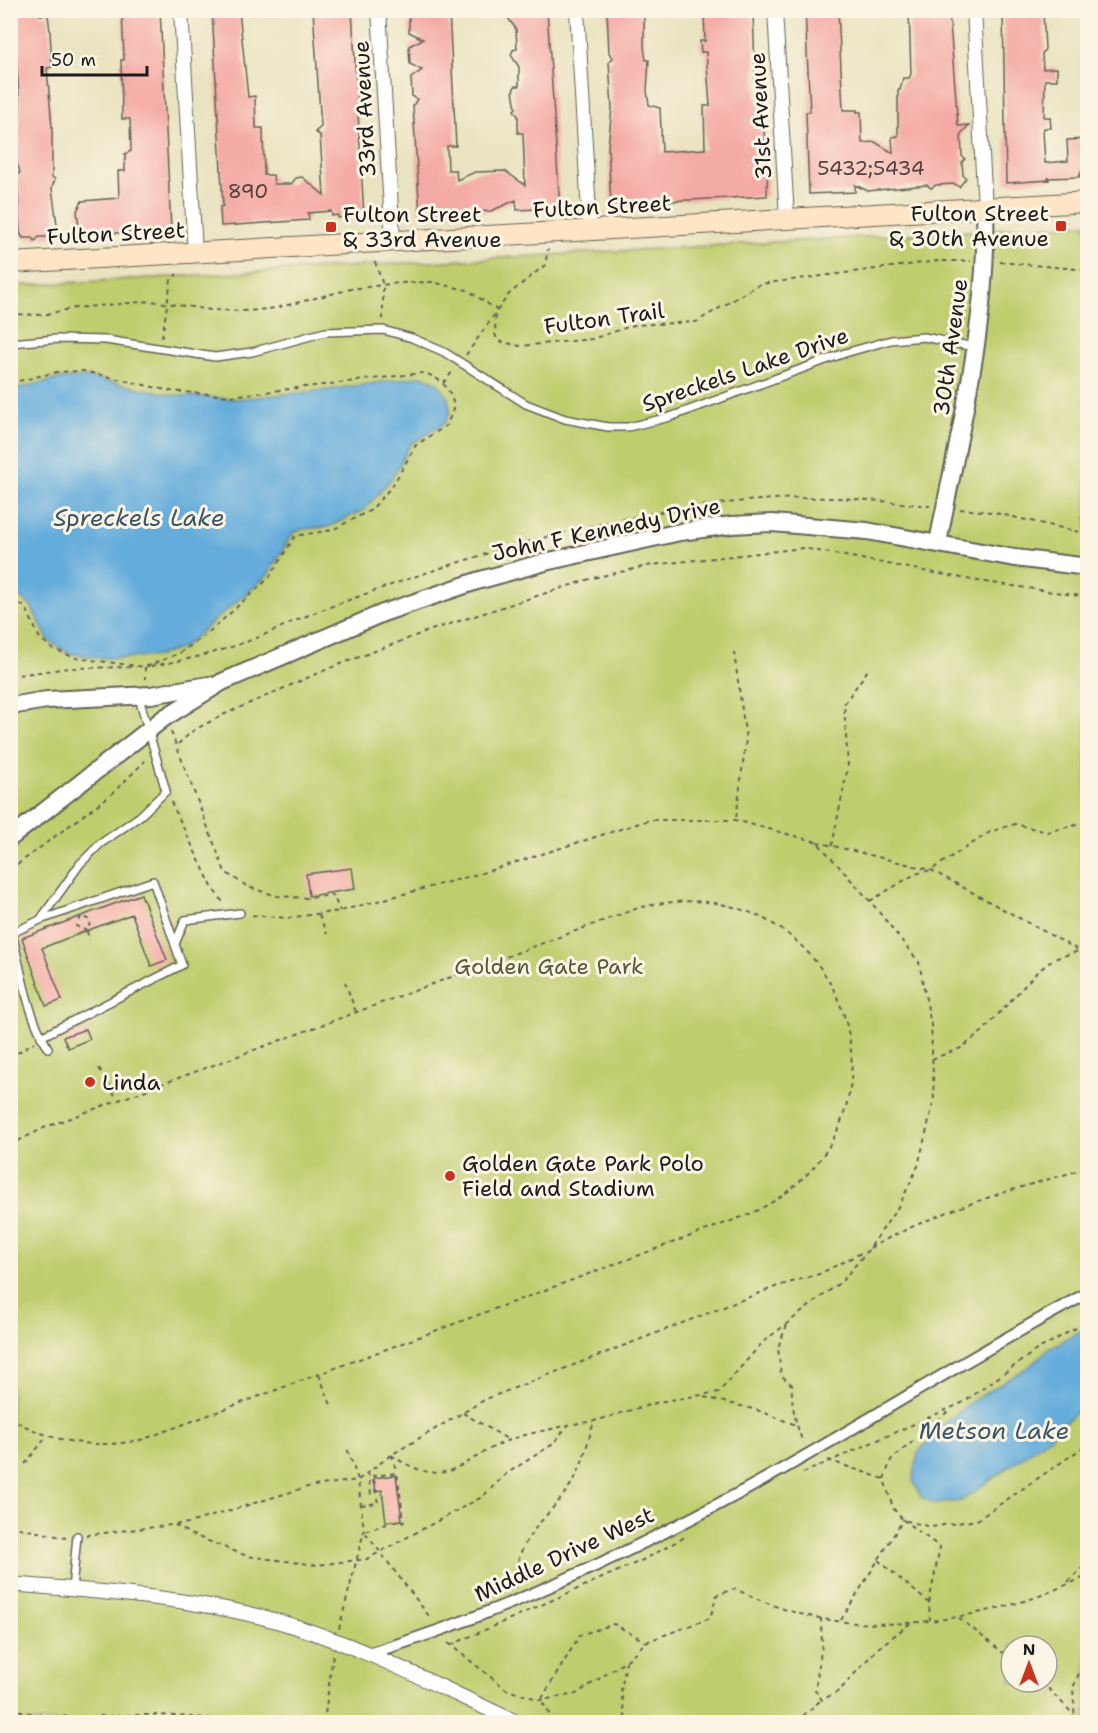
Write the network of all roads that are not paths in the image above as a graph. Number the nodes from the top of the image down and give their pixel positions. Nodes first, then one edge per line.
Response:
1 (181, 10) edge
2 (379, 10) edge
3 (577, 10) edge
4 (775, 10) edge
5 (974, 10) edge
6 (1088, 202) edge
7 (985, 208) junction
8 (787, 219) junction
9 (590, 230) junction
10 (393, 242) junction
11 (195, 253) junction
12 (10, 263) edge
13 (10, 343) edge
14 (977, 348) junction
15 (938, 543) junction
16 (1088, 567) edge
17 (222, 682) junction
18 (141, 689) junction
19 (10, 699) edge
20 (47, 700) junction
21 (10, 706) edge
22 (149, 730) junction
23 (10, 837) edge
24 (240, 913) road end
25 (40, 920) junction
26 (11, 934) edge
27 (175, 944) junction
28 (41, 1037) junction
29 (48, 1048) dead end
30 (1088, 1293) edge
31 (77, 1536) road end
32 (10, 1584) edge
33 (72, 1589) junction
34 (371, 1653) junction
35 (516, 1722) edge

1 - 11 street
2 - 10 street, 33rd Avenue
3 - 9 street
4 - 8 street, 31st Avenue
5 - 7 street, 30th Avenue
6 - 7 main road, Fulton Street
7 - 8 main road, Fulton Street
7 - 14 street, 30th Avenue
8 - 9 main road, Fulton Street
9 - 10 main road, Fulton Street
10 - 11 main road, Fulton Street
11 - 12 main road, Fulton Street
13 - 14 lane, Spreckels Lake Drive
14 - 15 street, 30th Avenue
15 - 16 street, John F Kennedy Drive
15 - 17 street, John F Kennedy Drive
17 - 18 street, John F Kennedy Drive
17 - 22 street, John F Kennedy Drive
18 - 20 street, John F Kennedy Drive
18 - 22 lane
19 - 20 street
20 - 21 street, John F Kennedy Drive
22 - 23 street, John F Kennedy Drive
22 - 25 lane
24 - 27 lane
25 - 26 lane
25 - 27 lane
26 - 28 lane
27 - 28 lane
28 - 29 lane
30 - 34 street, Middle Drive West
31 - 33 lane
32 - 33 street
33 - 34 street
34 - 35 street

